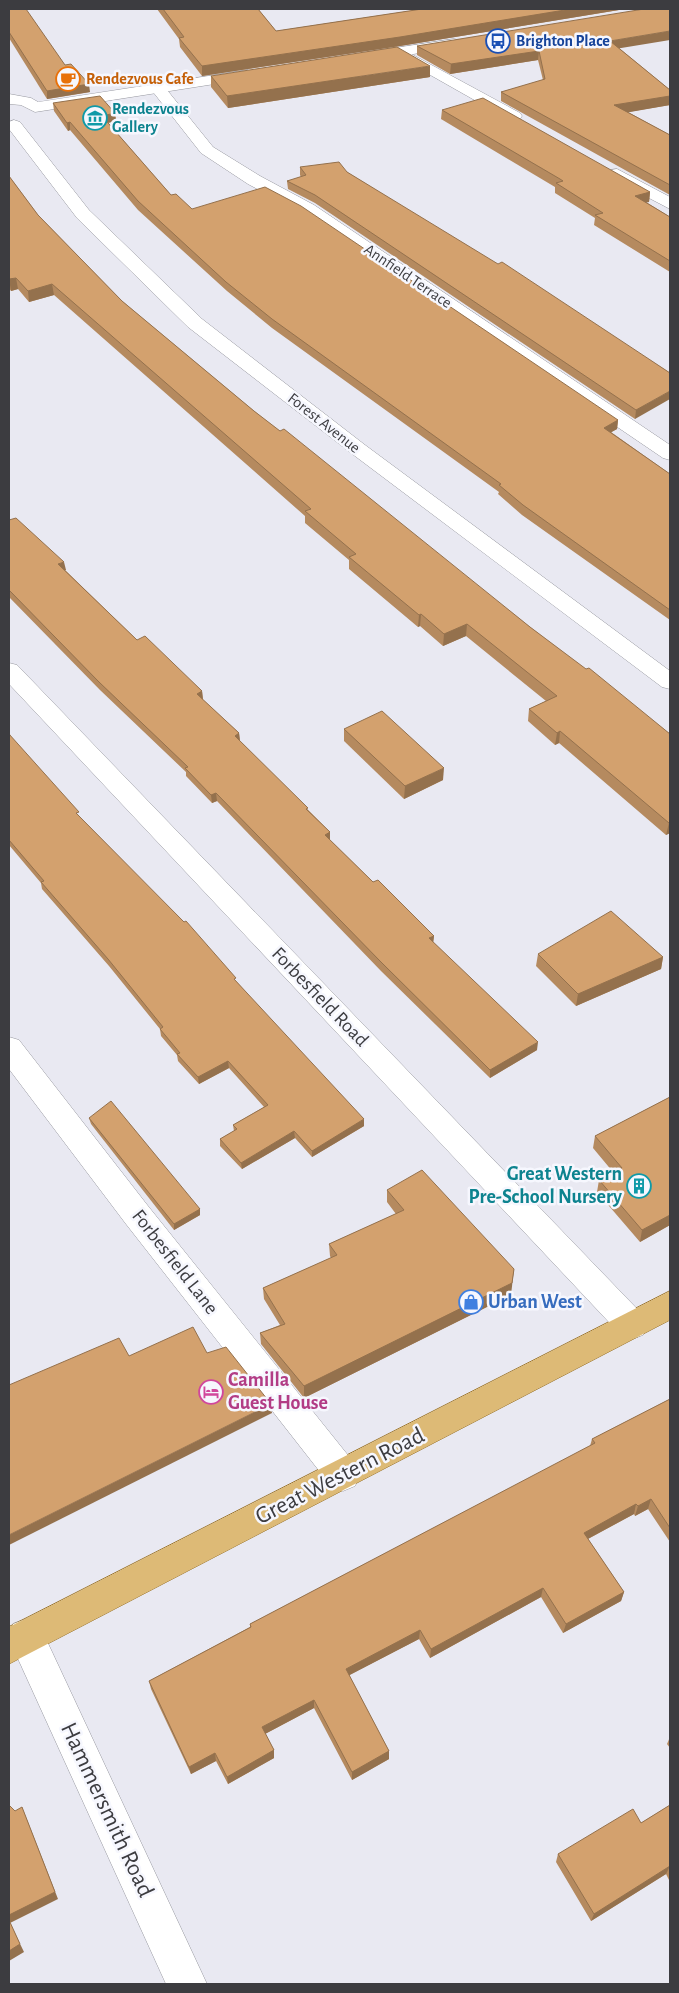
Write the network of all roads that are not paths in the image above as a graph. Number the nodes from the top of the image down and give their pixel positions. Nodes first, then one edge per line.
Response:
1 (466, 41) edge
2 (400, 52) junction
3 (352, 59) edge
4 (267, 72) edge
5 (158, 88) junction
6 (9, 99) edge
7 (35, 107) junction
8 (528, 124) edge
9 (11, 125) edge
10 (604, 167) edge
11 (670, 204) edge
12 (670, 454) edge
13 (9, 670) edge
14 (670, 682) edge
15 (9, 1048) edge
16 (670, 1305) edge
17 (632, 1325) junction
18 (343, 1475) junction
19 (17, 1642) edge
20 (187, 1984) edge

1 - 2 street
2 - 3 street
2 - 8 street
4 - 5 street
5 - 7 street
5 - 12 street, Annfield Terrace
6 - 7 street
7 - 9 street
9 - 14 street, Forest Avenue
10 - 11 street
13 - 17 street, Forbesfield Road
15 - 18 street, Forbesfield Lane
16 - 17 main road, Great Western Road
17 - 18 main road, Great Western Road
18 - 19 main road, Great Western Road
19 - 20 street, Hammersmith Road

